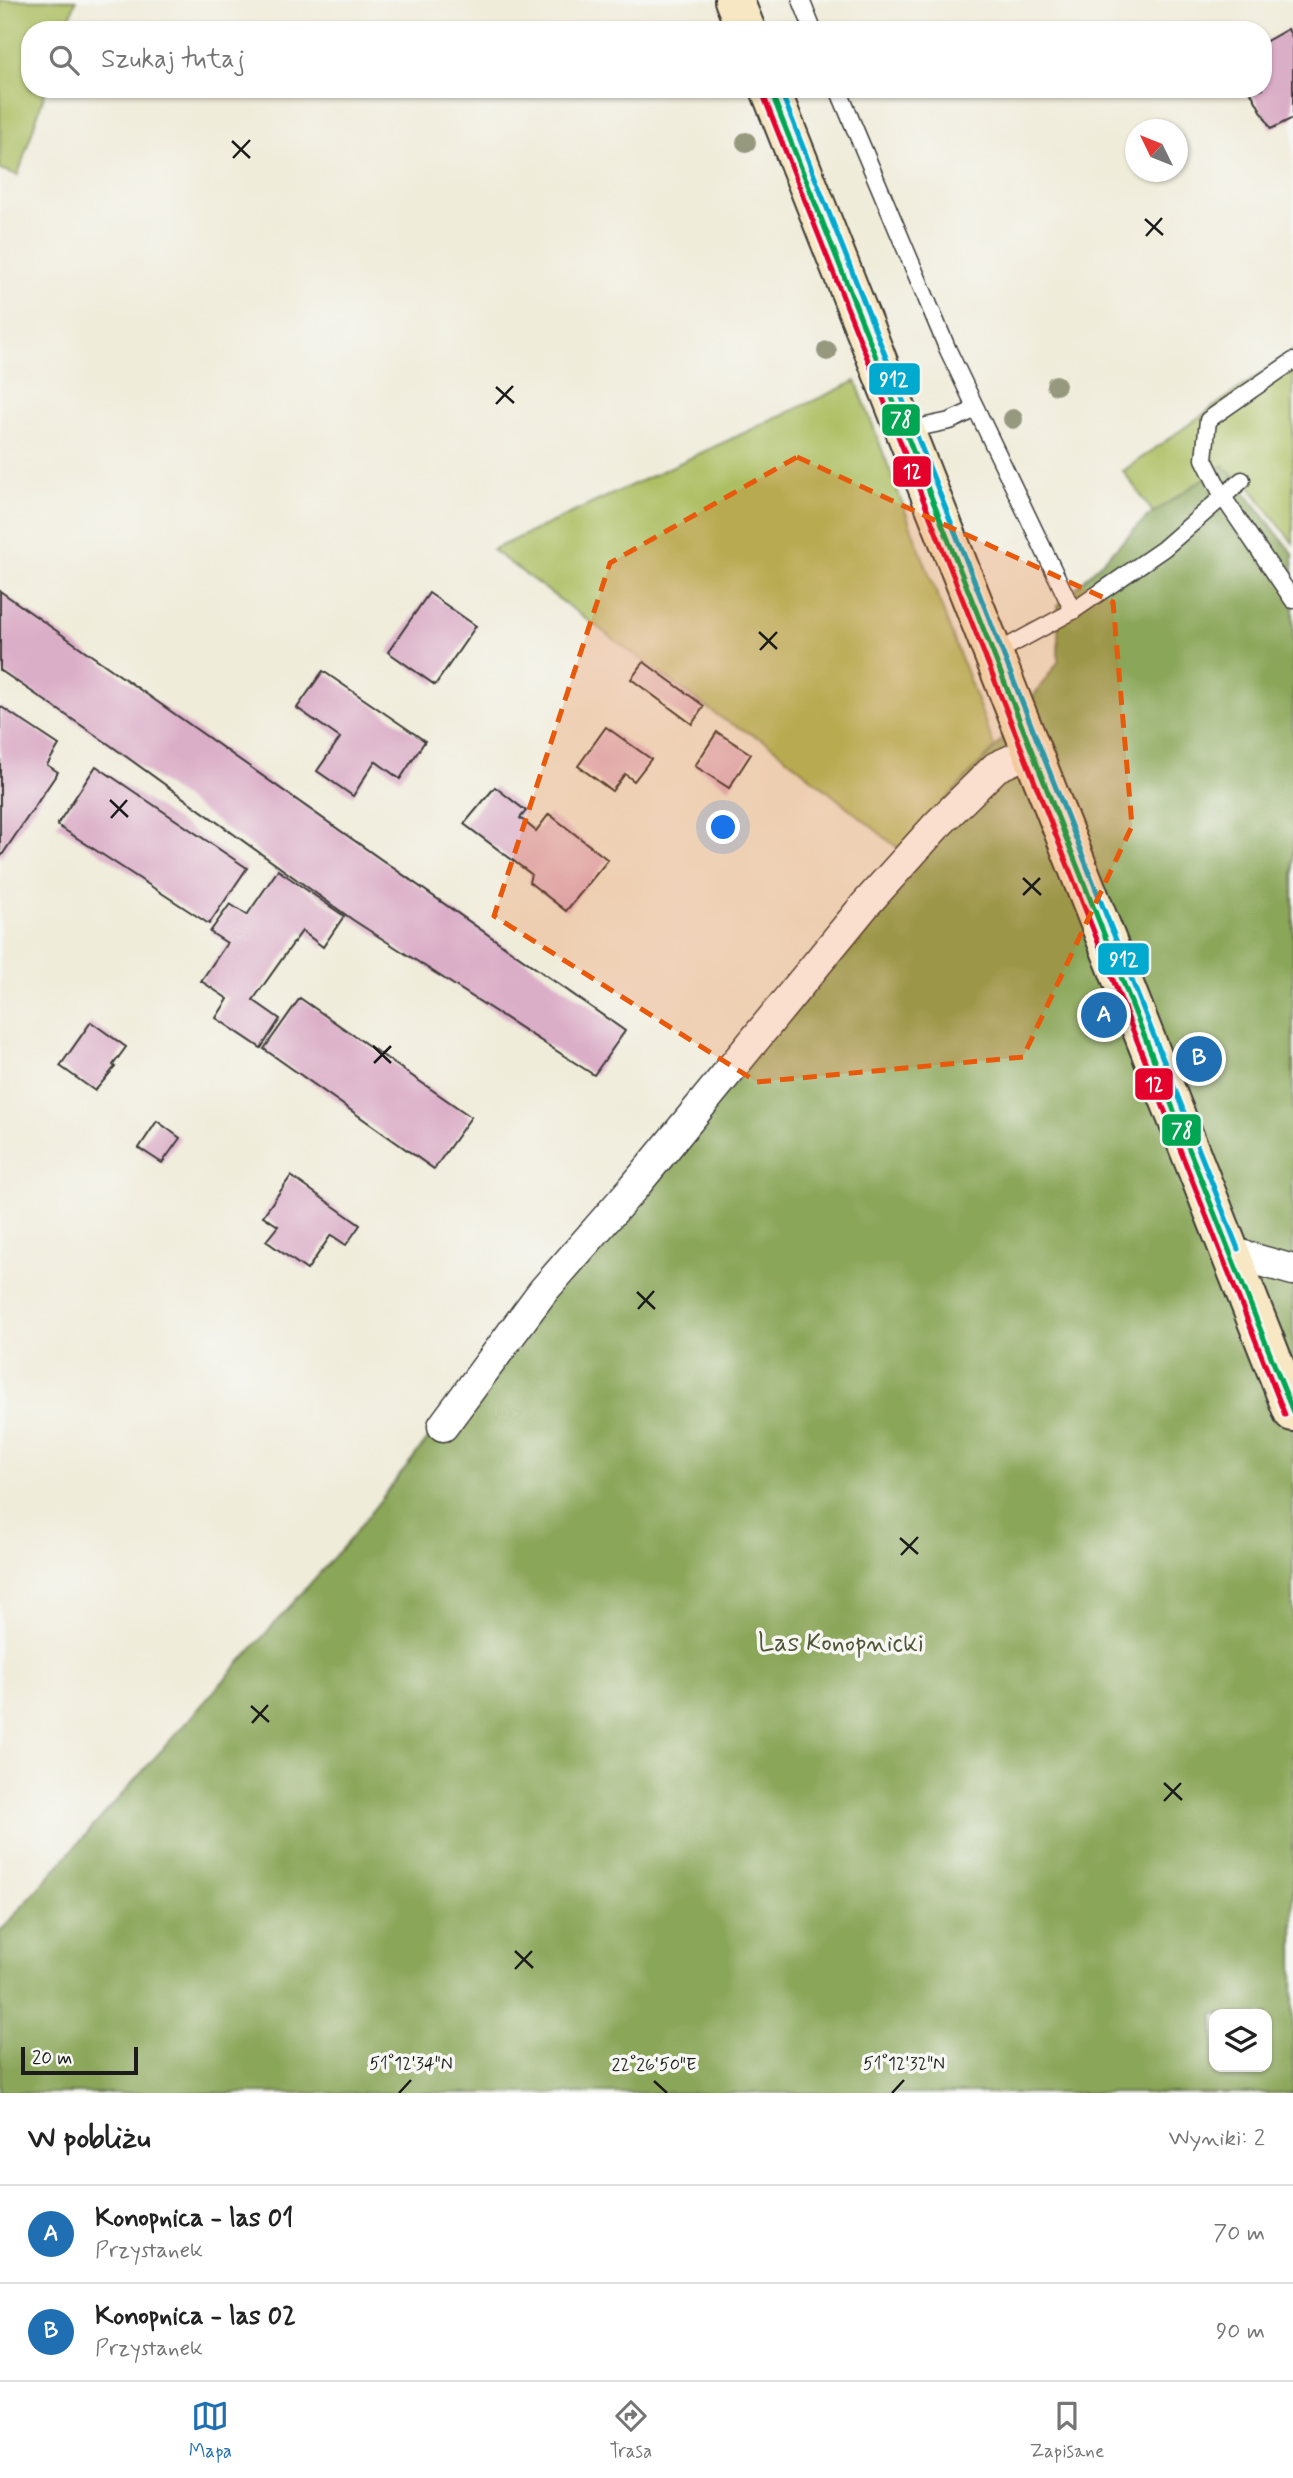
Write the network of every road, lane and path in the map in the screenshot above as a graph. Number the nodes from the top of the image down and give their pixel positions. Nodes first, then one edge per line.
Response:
1 (734, 0) edge
2 (801, 0) edge
3 (742, 21) edge
4 (809, 21) edge
5 (774, 98) edge
6 (842, 98) edge
7 (1293, 361) edge
8 (976, 409) junction
9 (907, 430) junction
10 (1242, 480) dead end
11 (1223, 496) junction
12 (1293, 600) edge
13 (1073, 611) junction
14 (995, 653) junction
15 (1032, 751) junction
16 (1230, 1252) junction
17 (1293, 1270) edge
18 (1293, 1412) edge
19 (443, 1426) dead end

1 - 3 street
2 - 4 lane
5 - 9 street
6 - 8 lane
7 - 11 lane
8 - 9 lane
8 - 13 lane
9 - 14 street
10 - 11 lane
11 - 12 lane
11 - 13 lane
13 - 14 lane
14 - 15 street
15 - 16 street
15 - 19 street
16 - 17 street
16 - 18 street

